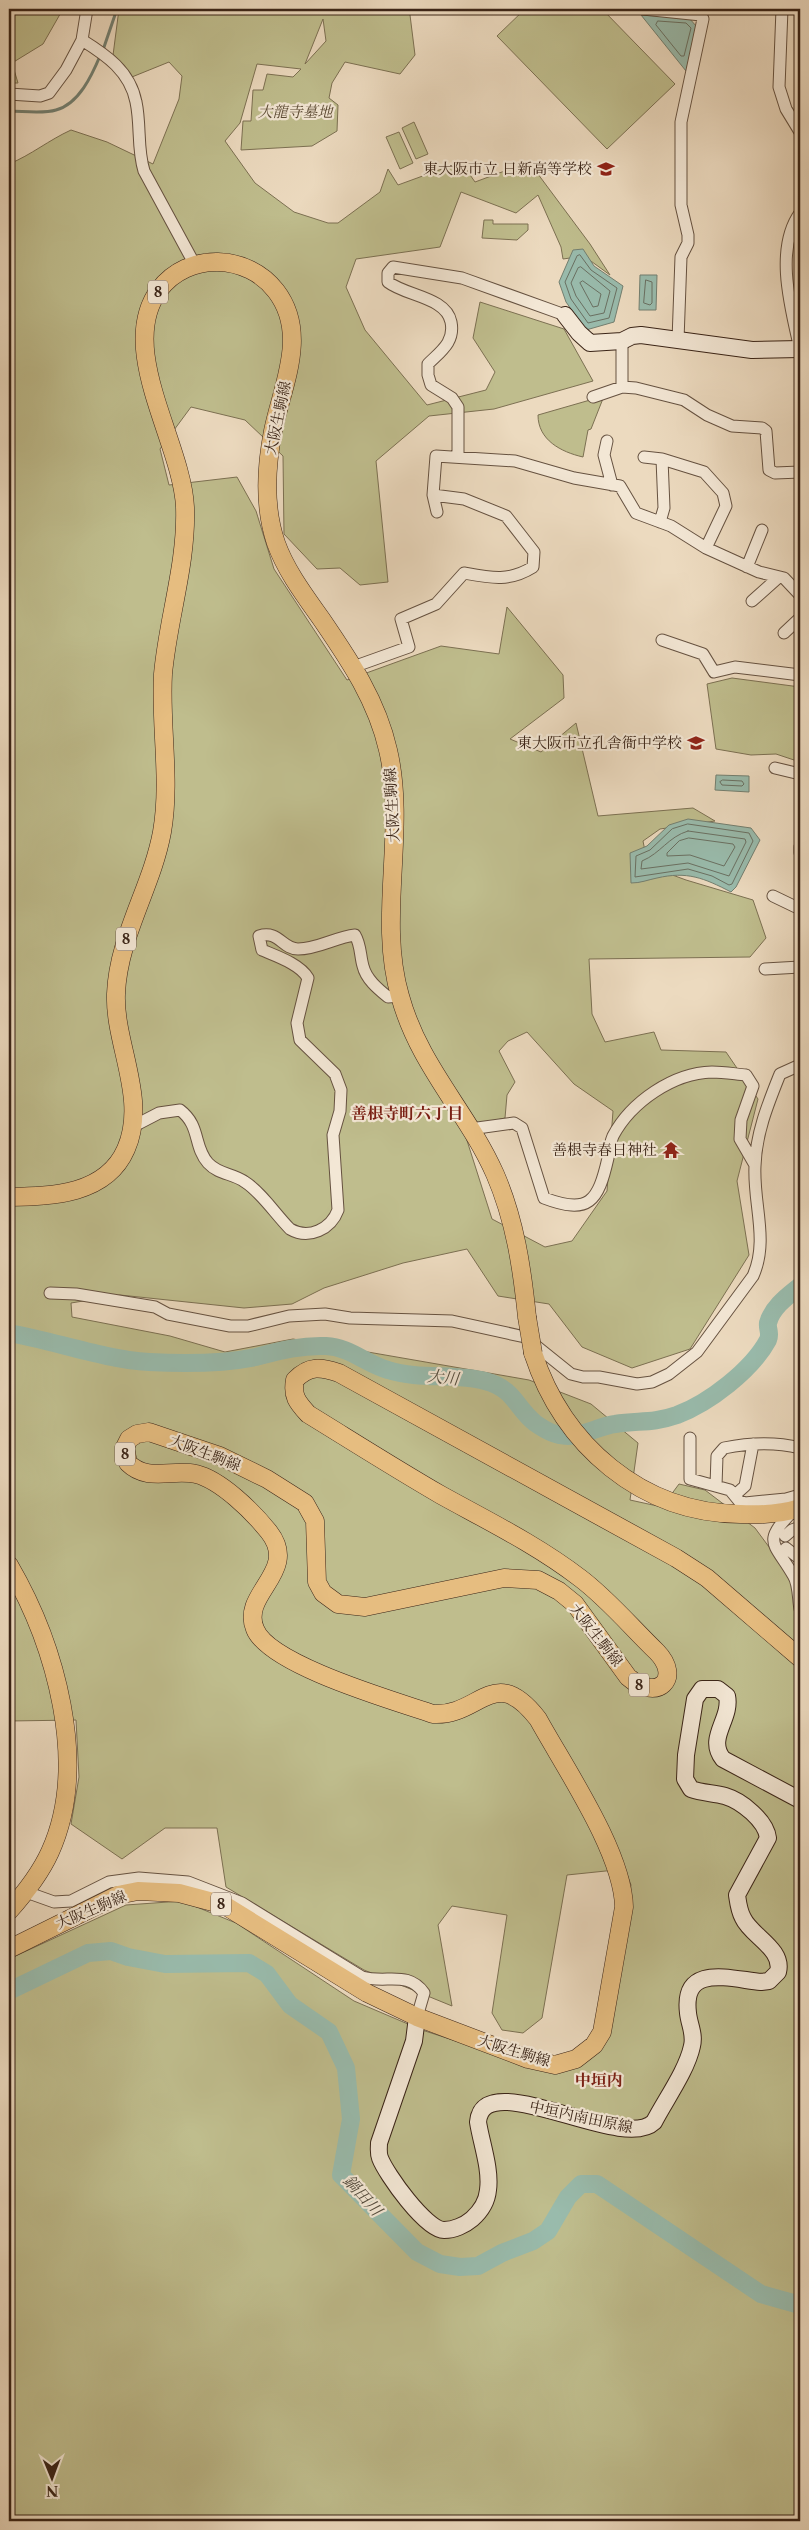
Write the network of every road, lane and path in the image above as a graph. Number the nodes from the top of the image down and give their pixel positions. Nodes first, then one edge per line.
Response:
1 (87, 9) edge
2 (643, 9) edge
3 (648, 9) edge
4 (782, 10) edge
5 (82, 40) junction
6 (9, 94) edge
7 (800, 132) edge
8 (800, 213) edge
9 (195, 265) junction
10 (565, 315) joint
11 (678, 340) junction
12 (622, 341) junction
13 (800, 349) edge
14 (622, 387) junction
15 (593, 397) dead end
16 (607, 441) dead end
17 (458, 456) junction
18 (644, 457) dead end
19 (662, 459) junction
20 (800, 472) edge
21 (612, 485) junction
22 (433, 494) junction
23 (437, 512) dead end
24 (660, 522) junction
25 (762, 530) dead end
26 (706, 548) junction
27 (747, 567) junction
28 (779, 577) junction
29 (800, 595) edge
30 (752, 601) dead end
31 (800, 618) edge
32 (784, 633) dead end
33 (662, 640) dead end
34 (356, 671) junction
35 (800, 674) edge
36 (775, 768) dead end
37 (800, 774) edge
38 (800, 847) edge
39 (800, 853) edge
40 (773, 896) dead end
41 (800, 909) edge
42 (765, 968) dead end
43 (800, 968) edge
44 (399, 996) junction
45 (800, 1066) edge
46 (132, 1127) junction
47 (470, 1129) junction
48 (755, 1165) junction
49 (9, 1197) edge
50 (50, 1293) dead end
51 (690, 1438) dead end
52 (753, 1444) junction
53 (800, 1448) edge
54 (716, 1486) junction
55 (736, 1495) junction
56 (799, 1504) edge
57 (800, 1527) edge
58 (785, 1536) dead end
59 (786, 1548) dead end
60 (800, 1559) edge
61 (9, 1565) edge
62 (800, 1609) edge
63 (800, 1658) edge
64 (800, 1800) edge
65 (26, 1892) junction
66 (9, 1911) edge
67 (9, 1949) edge
68 (416, 2017) junction

1 - 5 street
2 - 3 street
3 - 11 street
4 - 7 street
5 - 6 street
5 - 9 street
8 - 13 street
9 - 34 main road, 大阪生駒線 / 8
9 - 46 main road, 大阪生駒線 / 8
10 - 12 main road
10 - 17 street
11 - 12 main road
11 - 13 main road
12 - 14 street
14 - 15 street
14 - 20 street
16 - 21 street
17 - 21 street
17 - 22 street
18 - 19 street
19 - 24 street
19 - 26 street
21 - 24 street
22 - 23 street
22 - 34 street
24 - 26 street
25 - 27 street
26 - 27 street
27 - 28 street
28 - 29 street
28 - 30 street
31 - 32 street
33 - 35 street
34 - 44 main road, 大阪生駒線 / 8
36 - 37 street
38 - 39 street
40 - 41 street
42 - 43 street
44 - 46 street
44 - 47 main road, 大阪生駒線 / 8
45 - 48 street
46 - 49 main road, 大阪生駒線 / 8
47 - 48 street
47 - 56 main road, 大阪生駒線 / 8, bridge
48 - 50 street
51 - 54 street
52 - 53 street
52 - 54 street
52 - 55 street
54 - 55 street
55 - 56 street
56 - 62 street
57 - 58 street
59 - 60 street
61 - 65 main road
63 - 68 main road, 大阪生駒線 / 8
64 - 68 main road, 中垣内南田原線
65 - 66 main road
65 - 68 street
67 - 68 main road, 大阪生駒線 / 8

